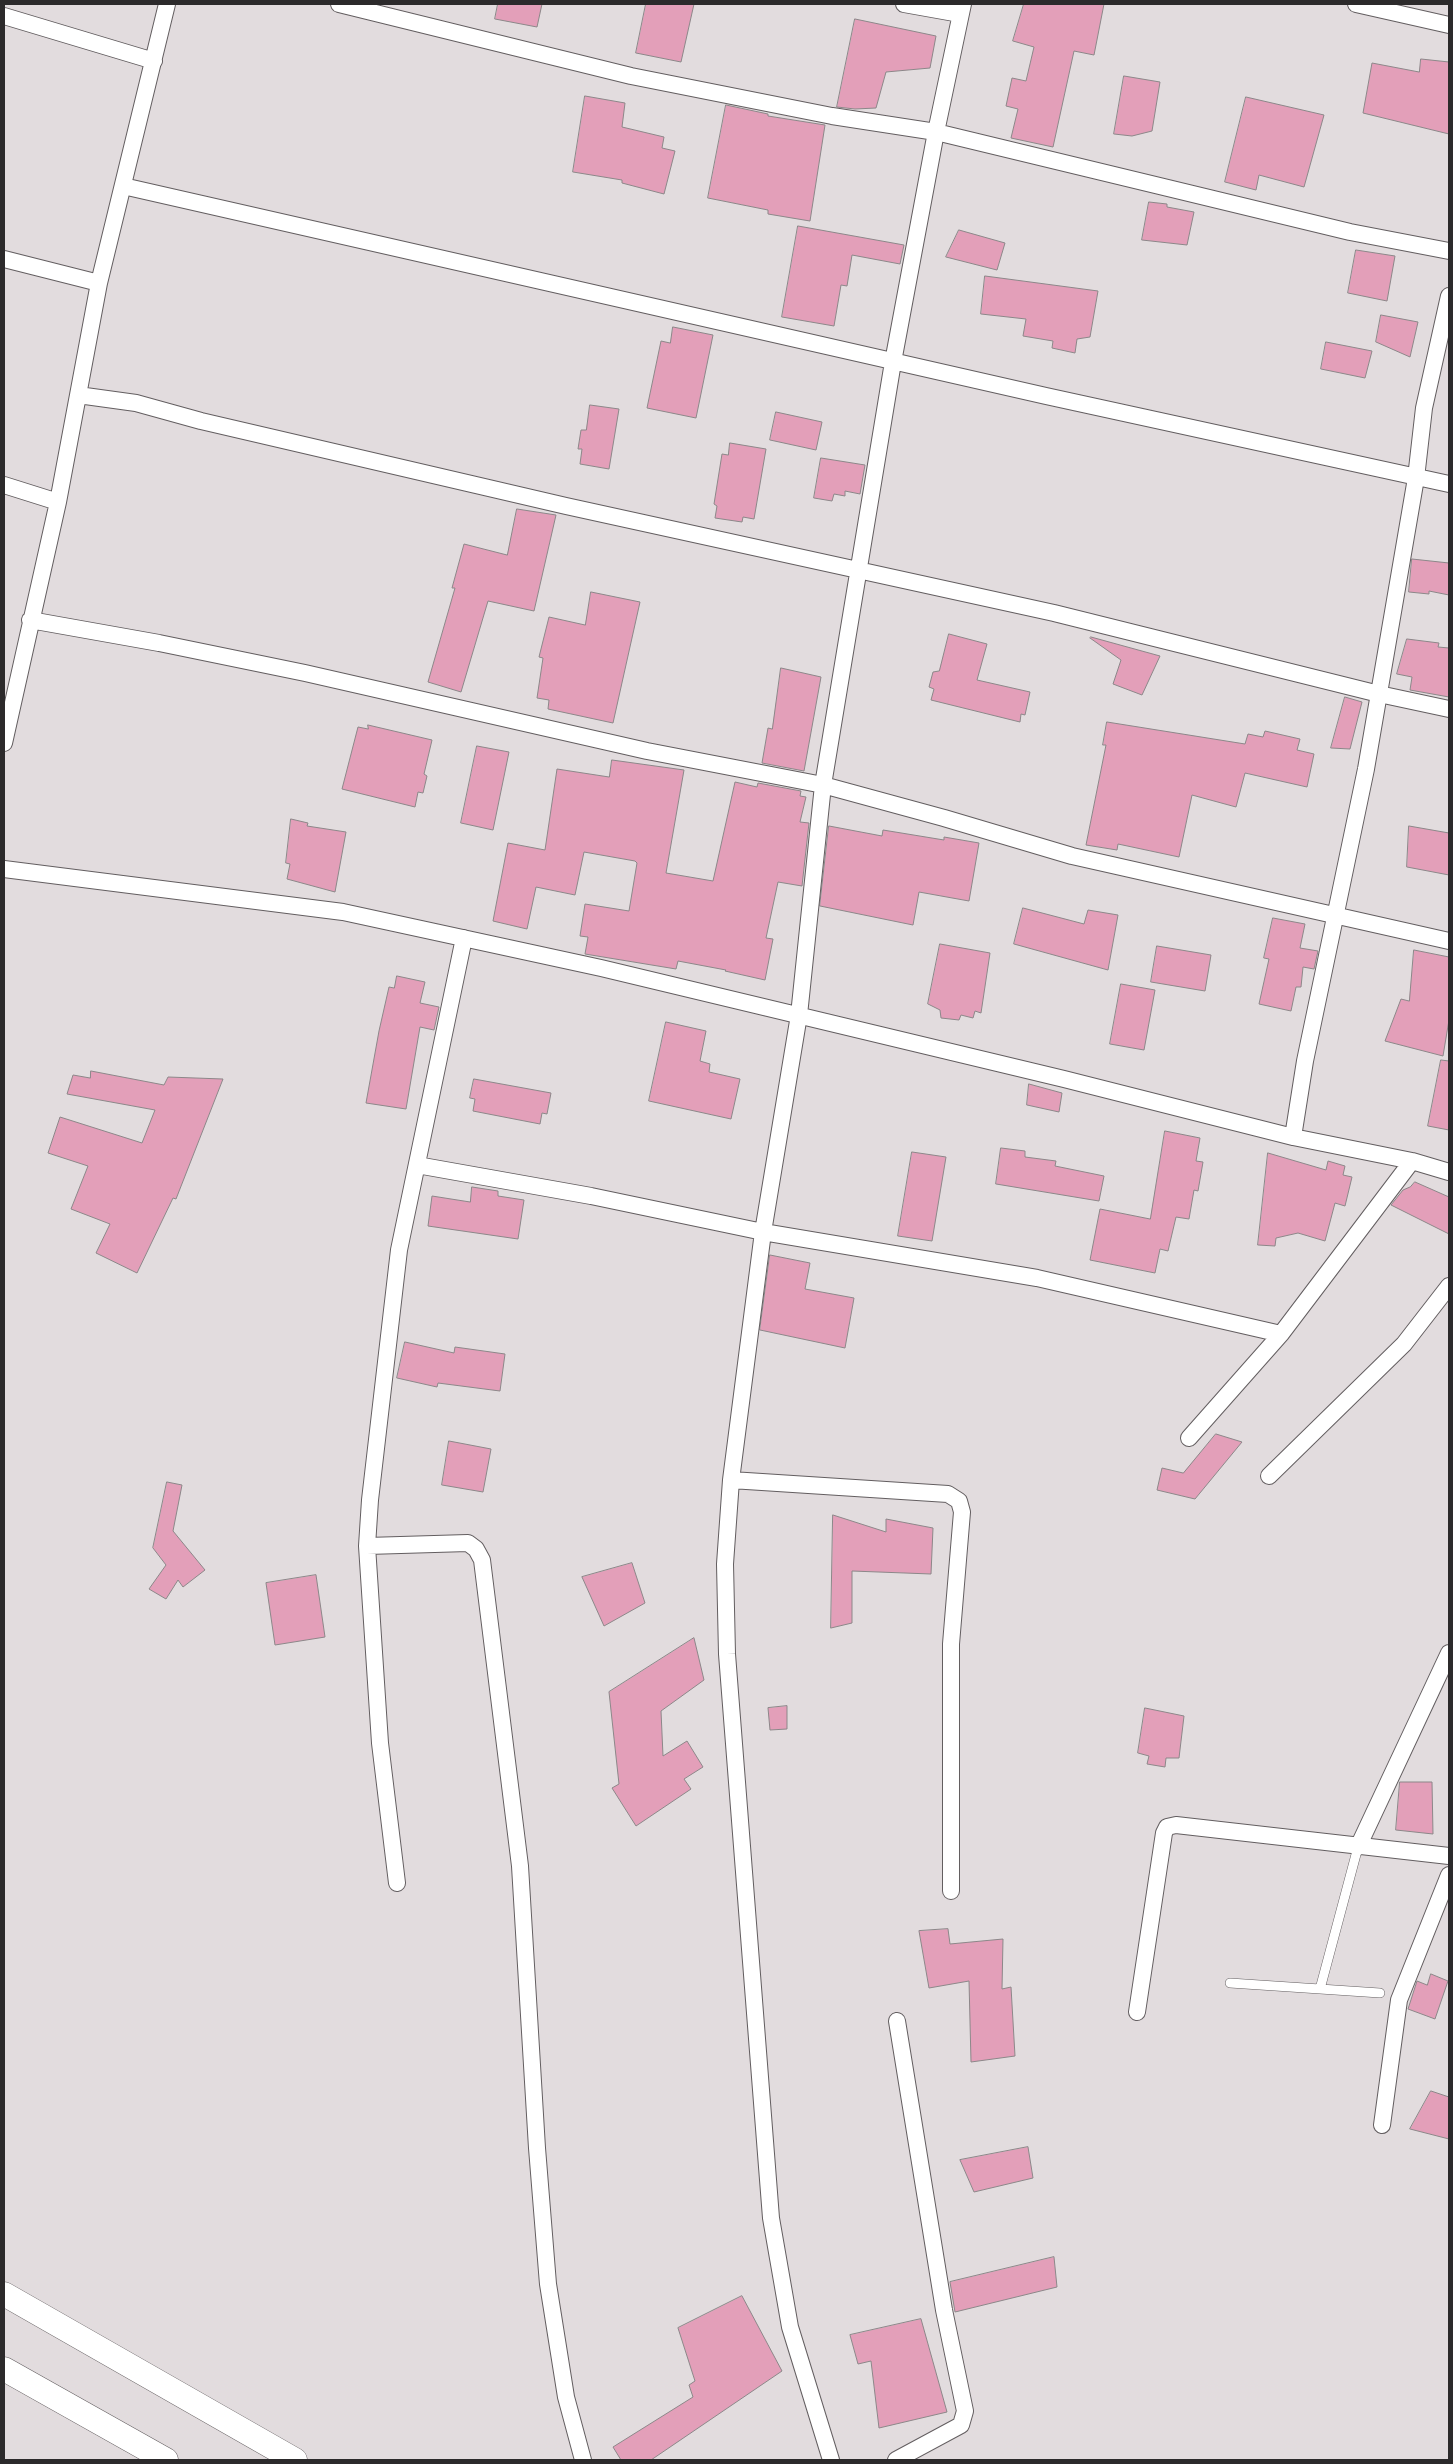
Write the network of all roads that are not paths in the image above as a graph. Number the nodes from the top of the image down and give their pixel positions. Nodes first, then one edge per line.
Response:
1 (167, 4) edge
2 (339, 4) edge
3 (904, 4) edge
4 (1356, 4) edge
5 (962, 9) edge
6 (4, 16) edge
7 (1449, 25) edge
8 (154, 61) junction
9 (936, 132) junction
10 (123, 186) junction
11 (1449, 251) edge
12 (4, 258) edge
13 (99, 283) junction
14 (1449, 296) edge
15 (893, 362) junction
16 (78, 395) junction
17 (1416, 478) junction
18 (1449, 484) edge
19 (4, 485) edge
20 (58, 502) junction
21 (858, 570) junction
22 (30, 620) junction
23 (1379, 694) junction
24 (1449, 709) edge
25 (5, 733) edge
26 (823, 785) junction
27 (4, 869) edge
28 (1336, 914) junction
29 (464, 938) junction
30 (1449, 941) edge
31 (799, 1015) junction
32 (1293, 1137) junction
33 (1412, 1161) junction
34 (417, 1165) junction
35 (1449, 1172) edge
36 (763, 1232) junction
37 (1449, 1286) edge
38 (1281, 1334) junction
39 (1189, 1438) dead end
40 (1269, 1476) dead end
41 (731, 1480) junction
42 (367, 1546) junction
43 (1449, 1653) edge
44 (1358, 1847) junction
45 (1449, 1856) edge
46 (1449, 1875) edge
47 (397, 1883) dead end
48 (951, 1891) dead end
49 (1230, 1983) dead end
50 (1320, 1989) junction
51 (1380, 1993) dead end
52 (1137, 2012) dead end
53 (897, 2021) dead end
54 (1382, 2125) dead end
55 (4, 2294) edge
56 (4, 2369) edge
57 (166, 2460) edge
58 (295, 2460) edge
59 (583, 2460) edge
60 (831, 2460) edge
61 (896, 2460) edge

1 - 8 street
2 - 9 street
3 - 5 street
4 - 7 street
5 - 9 street
6 - 8 street
8 - 10 street
9 - 11 street
9 - 15 street
10 - 13 street
10 - 15 street
12 - 13 street
13 - 16 street
14 - 17 street
15 - 17 street
15 - 21 street
16 - 20 street
16 - 21 street
17 - 18 street
17 - 23 street
19 - 20 street
20 - 22 street
21 - 23 street
21 - 26 street
22 - 25 street
22 - 26 street
23 - 24 street
23 - 28 street
26 - 28 street
26 - 31 street
27 - 29 street
28 - 30 street
28 - 32 street
29 - 31 street
29 - 34 street
31 - 32 street
31 - 36 street
32 - 33 street
33 - 35 street
33 - 38 street
34 - 36 street
34 - 42 street
36 - 38 street
36 - 41 street
37 - 40 street
38 - 39 street
41 - 48 street
41 - 60 street
42 - 47 street
42 - 59 street
43 - 44 street
44 - 45 street
44 - 50 lane
44 - 52 street
46 - 54 street
49 - 50 lane
50 - 51 lane
53 - 61 street
55 - 58 main road
56 - 57 main road

